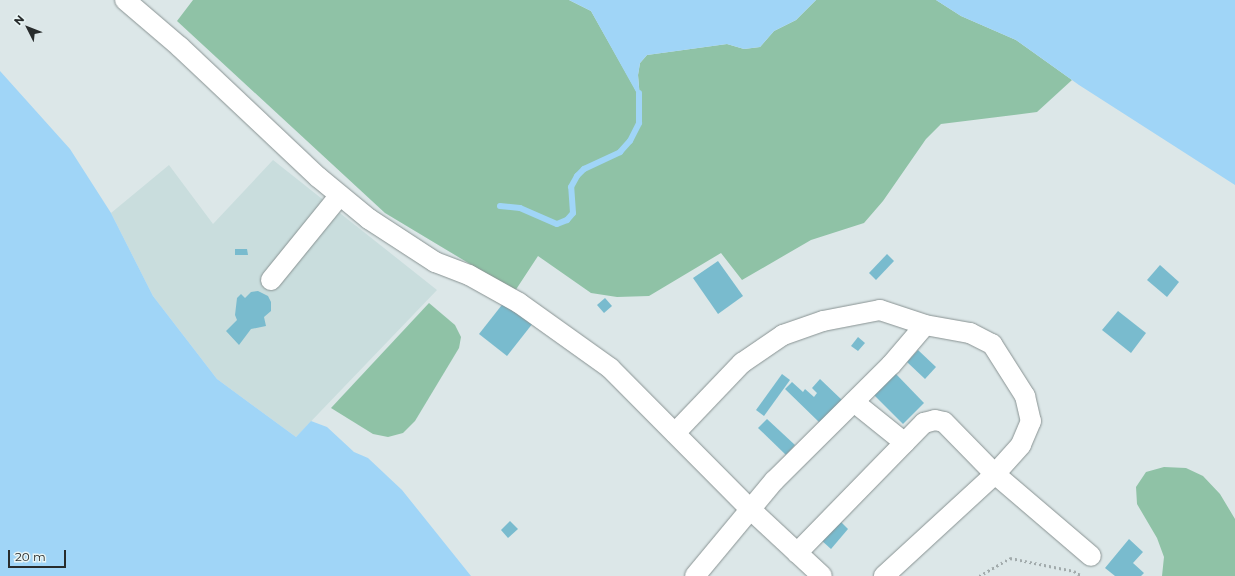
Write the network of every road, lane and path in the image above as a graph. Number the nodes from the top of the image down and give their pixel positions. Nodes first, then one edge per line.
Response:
1 (125, 0) edge
2 (340, 195) junction
3 (271, 280) dead end
4 (925, 325) junction
5 (854, 402) junction
6 (675, 433) junction
7 (904, 443) junction
8 (996, 474) junction
9 (750, 509) junction
10 (797, 553) junction
11 (1091, 556) dead end
12 (695, 576) edge
13 (822, 576) edge
14 (884, 576) edge
15 (978, 576) edge
16 (1082, 576) edge

1 - 2 street
2 - 3 street
2 - 6 street
4 - 5 street
4 - 6 street
4 - 8 street
5 - 7 street
5 - 9 street
6 - 9 street
7 - 8 street
7 - 10 street
8 - 11 street
8 - 14 street
9 - 10 street
9 - 12 street
10 - 13 street
15 - 16 path

